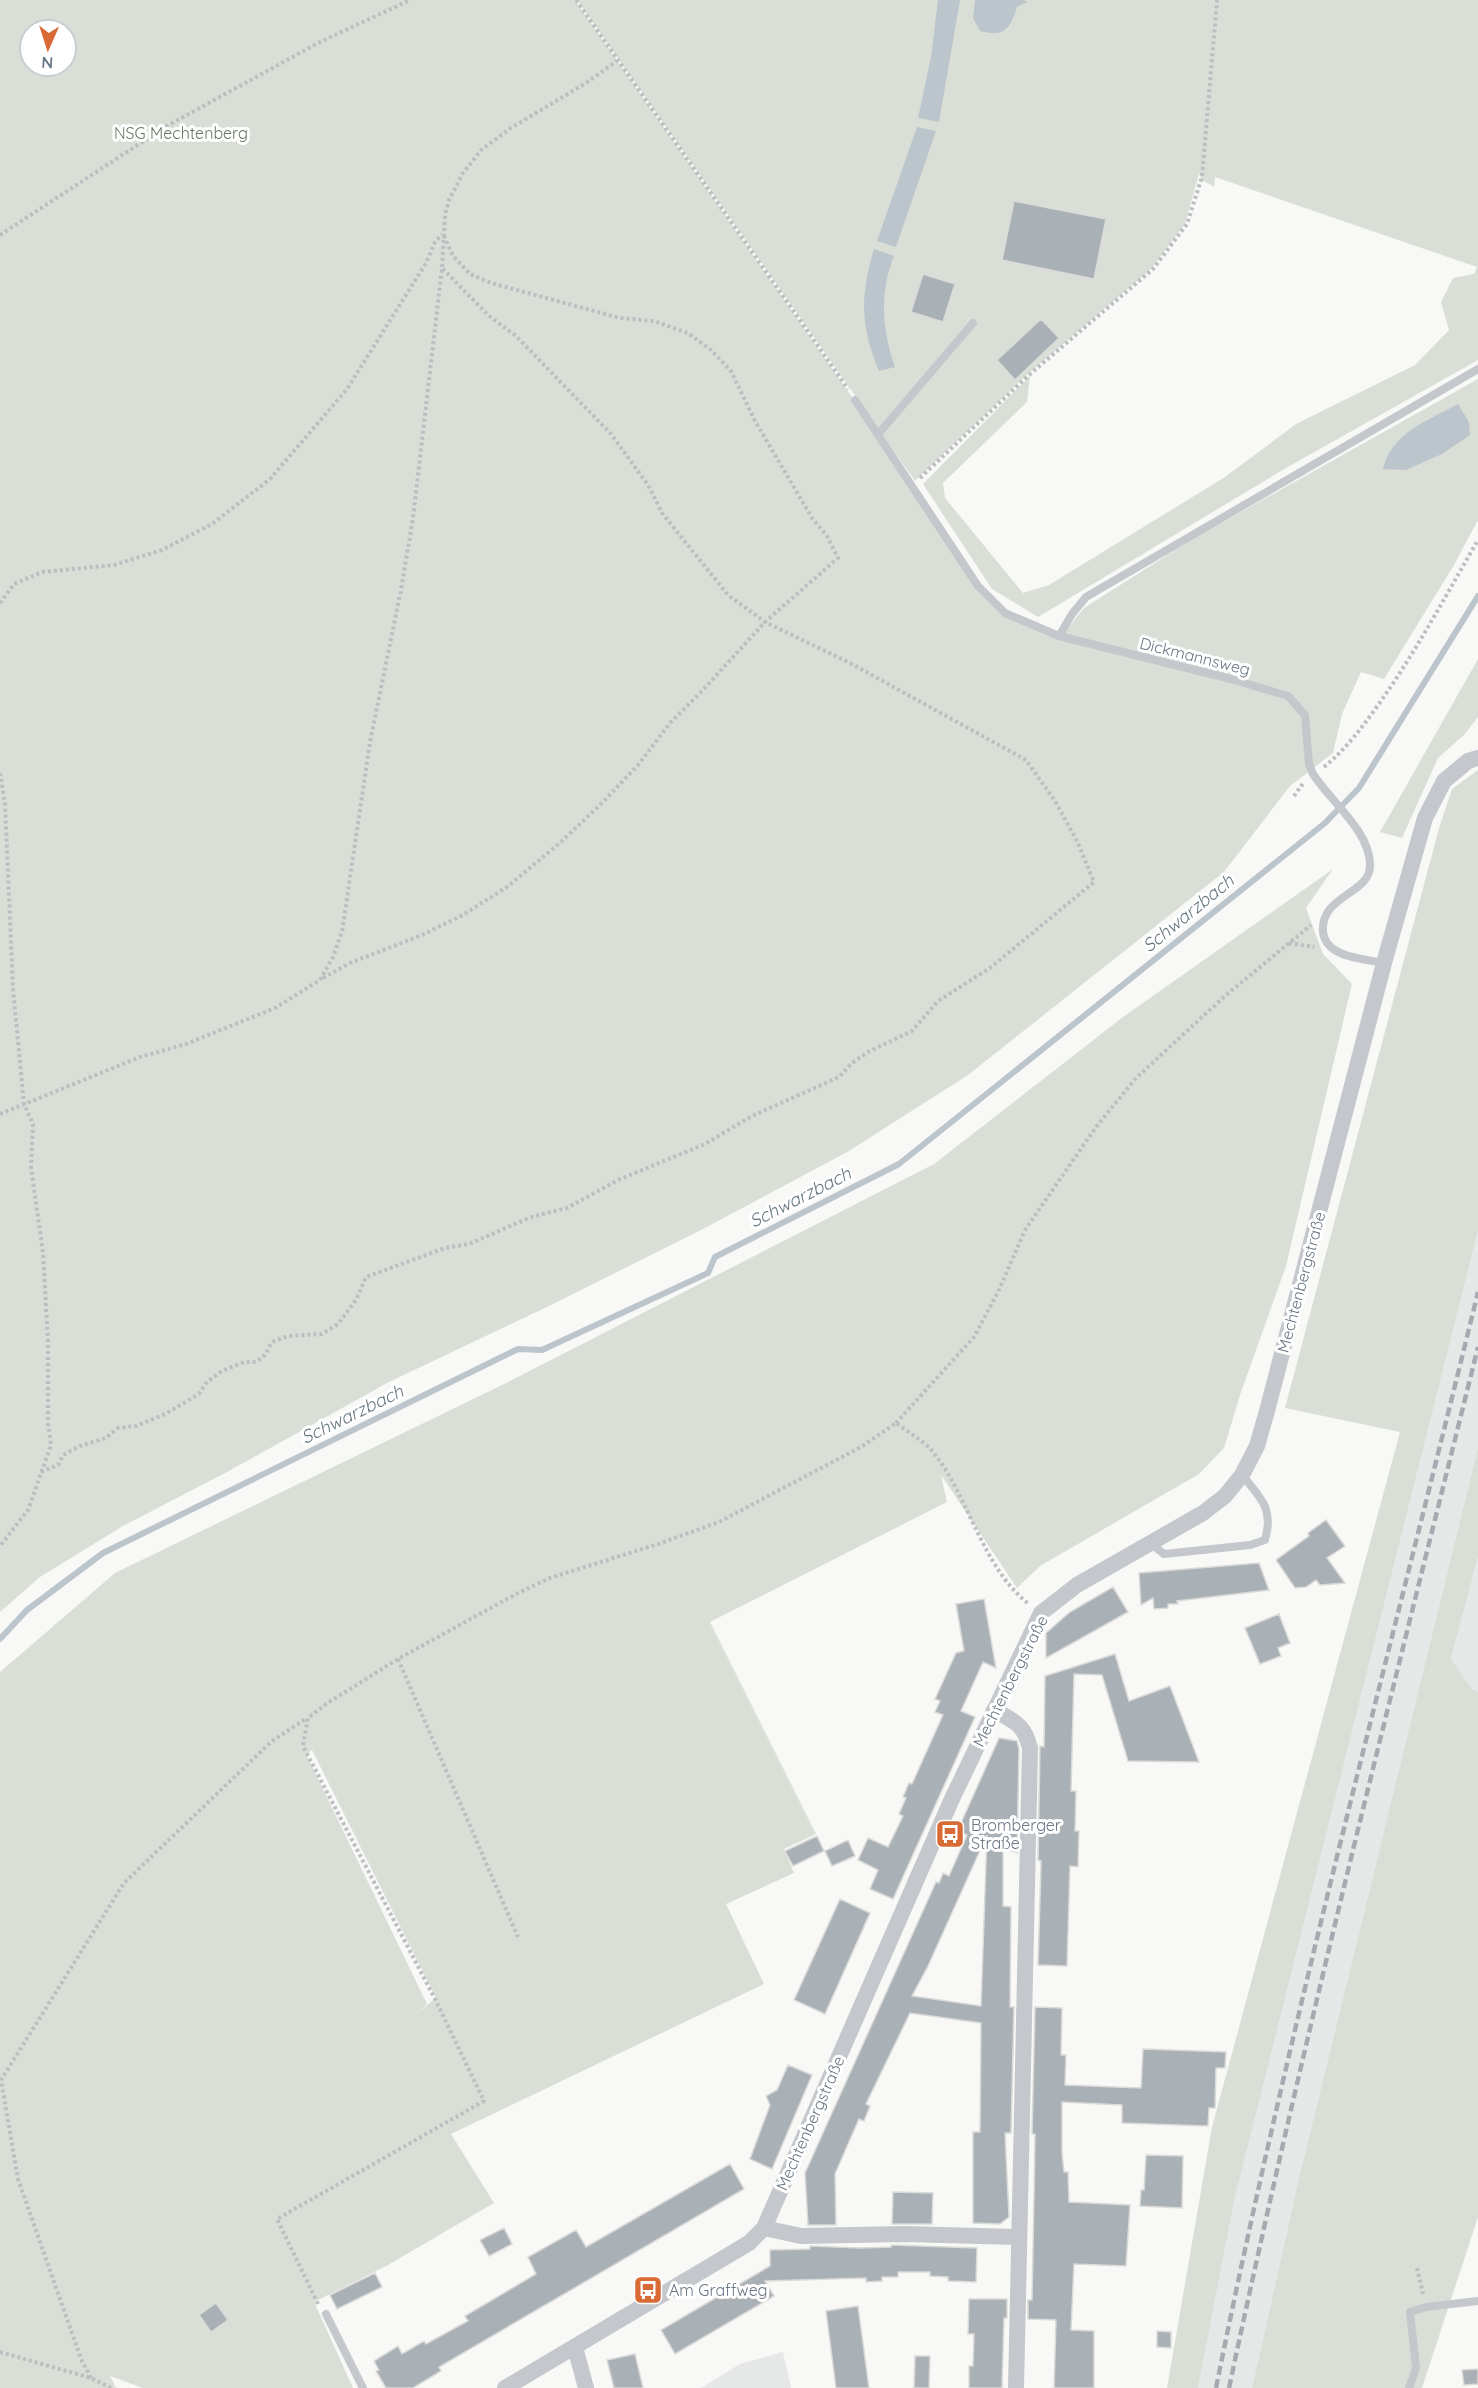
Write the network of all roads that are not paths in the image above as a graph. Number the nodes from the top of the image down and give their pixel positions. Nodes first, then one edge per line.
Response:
1 (973, 323) dead end
2 (1478, 369) edge
3 (855, 400) road end
4 (879, 433) junction
5 (1059, 636) junction
6 (1478, 758) edge
7 (1384, 963) junction
8 (1242, 1475) junction
9 (1150, 1542) junction
10 (994, 1710) junction
11 (764, 2228) junction
12 (1019, 2237) junction
13 (1478, 2301) edge
14 (326, 2314) road end
15 (575, 2347) junction
16 (363, 2388) edge
17 (505, 2388) edge
18 (586, 2388) edge
19 (1016, 2388) edge
20 (1409, 2388) edge

1 - 4 lane
2 - 5 lane
3 - 4 lane, Dickmannsweg
4 - 5 lane, Dickmannsweg
5 - 7 lane, Dickmannsweg
6 - 7 street, Mechtenbergstraße
7 - 8 street, Mechtenbergstraße
8 - 9 street, Mechtenbergstraße
8 - 9 lane
9 - 10 street, Mechtenbergstraße
10 - 11 street, Mechtenbergstraße
10 - 12 street
11 - 12 street
11 - 15 street, Mechtenbergstraße
12 - 19 street
13 - 20 lane
14 - 16 lane
15 - 17 street, Mechtenbergstraße
15 - 18 street

